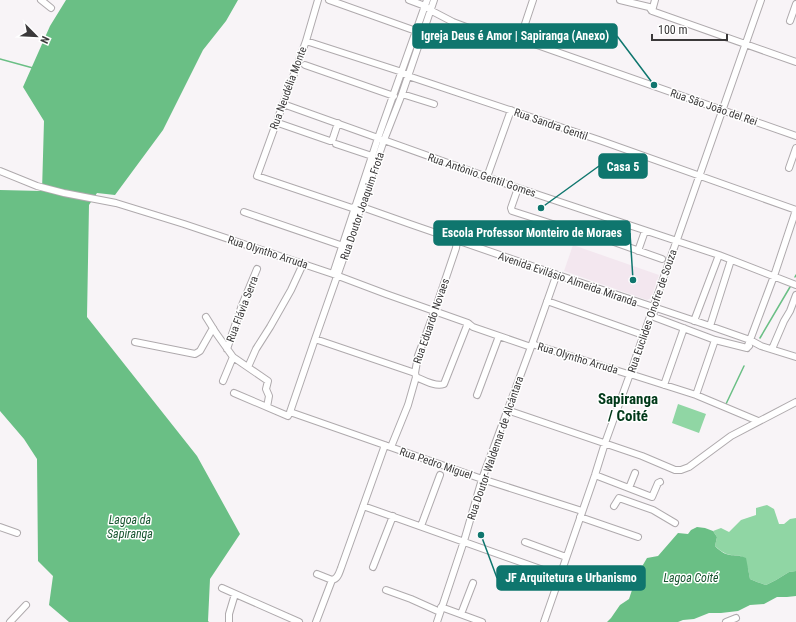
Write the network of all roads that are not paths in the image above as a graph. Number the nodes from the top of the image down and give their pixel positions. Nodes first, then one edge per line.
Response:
1 (41, 0) edge
2 (318, 0) edge
3 (329, 0) edge
4 (409, 0) edge
5 (434, 0) edge
6 (533, 0) edge
7 (620, 0) edge
8 (655, 0) edge
9 (761, 0) edge
10 (796, 4) edge
11 (428, 5) edge
12 (51, 8) dead end
13 (652, 11) junction
14 (790, 21) dead end
15 (416, 31) junction
16 (520, 39) junction
17 (306, 41) junction
18 (746, 45) junction
19 (796, 62) edge
20 (305, 65) dead end
21 (402, 72) junction
22 (408, 76) junction
23 (402, 94) junction
24 (394, 96) junction
25 (283, 104) junction
26 (434, 104) dead end
27 (511, 110) junction
28 (722, 110) junction
29 (338, 123) junction
30 (281, 124) dead end
31 (796, 136) edge
32 (381, 139) junction
33 (336, 144) dead end
34 (796, 148) edge
35 (372, 156) junction
36 (789, 168) dead end
37 (0, 171) edge
38 (257, 176) joint
39 (699, 176) junction
40 (487, 177) junction
41 (518, 188) junction
42 (359, 207) junction
43 (796, 210) edge
44 (244, 212) dead end
45 (565, 228) dead end
46 (645, 231) junction
47 (457, 240) junction
48 (676, 241) junction
49 (614, 242) dead end
50 (345, 247) junction
51 (638, 251) junction
52 (719, 255) junction
53 (662, 259) dead end
54 (731, 260) junction
55 (304, 264) junction
56 (257, 269) dead end
57 (555, 274) junction
58 (335, 275) junction
59 (774, 276) junction
60 (796, 284) edge
61 (796, 295) edge
62 (547, 301) junction
63 (653, 308) junction
64 (435, 310) junction
65 (793, 312) edge
66 (206, 317) dead end
67 (694, 321) junction
68 (468, 323) junction
69 (710, 326) junction
70 (213, 328) junction
71 (684, 328) junction
72 (643, 335) junction
73 (499, 336) junction
74 (315, 339) junction
75 (715, 340) junction
76 (750, 340) junction
77 (135, 342) dead end
78 (532, 346) junction
79 (761, 346) junction
80 (747, 348) junction
81 (227, 349) junction
82 (772, 349) junction
83 (233, 357) junction
84 (796, 357) edge
85 (248, 367) junction
86 (630, 374) junction
87 (416, 375) junction
88 (223, 381) dead end
89 (664, 384) junction
90 (234, 394) dead end
91 (477, 395) dead end
92 (696, 395) junction
93 (796, 402) edge
94 (267, 407) junction
95 (507, 410) junction
96 (290, 412) junction
97 (758, 421) junction
98 (605, 443) junction
99 (388, 446) junction
100 (635, 473) dead end
101 (440, 475) dead end
102 (595, 475) junction
103 (482, 479) junction
104 (660, 482) dead end
105 (631, 489) junction
106 (628, 501) junction
107 (363, 506) junction
108 (614, 506) dead end
109 (581, 514) junction
110 (393, 516) junction
111 (675, 523) dead end
112 (421, 526) junction
113 (0, 527) edge
114 (17, 533) dead end
115 (638, 537) dead end
116 (464, 541) junction
117 (525, 542) dead end
118 (566, 557) junction
119 (372, 567) dead end
120 (317, 574) dead end
121 (560, 576) junction
122 (332, 580) junction
123 (473, 583) dead end
124 (222, 588) dead end
125 (386, 590) dead end
126 (236, 594) junction
127 (26, 604) dead end
128 (441, 610) junction
129 (461, 614) junction
130 (736, 618) dead end
131 (10, 622) edge
132 (229, 622) edge
133 (299, 622) edge
134 (316, 622) edge
135 (436, 622) edge
136 (482, 622) edge
137 (544, 622) edge
138 (726, 622) edge

1 - 12 street
2 - 17 street, Rua Neudélia Monte
3 - 15 street
4 - 11 street, Rua São João del Rei
5 - 11 street, Rua Doutor Joaquim Frota
6 - 16 street
7 - 13 street
8 - 13 street
9 - 18 street, Rua Euclides Onofre de Souza
10 - 14 street
11 - 15 street, Rua Doutor Joaquim Frota
11 - 16 street, Rua São João del Rei
11 - 22 street, Rua Doutor Joaquim Frota
13 - 18 street
15 - 21 street, Rua Doutor Joaquim Frota
16 - 28 street, Rua São João del Rei
17 - 21 street, Rua Sandra Gentil
17 - 25 street, Rua Neudélia Monte
18 - 19 street
18 - 28 street, Rua Euclides Onofre de Souza
20 - 24 street
21 - 22 street, Rua Sandra Gentil
21 - 24 street, Rua Doutor Joaquim Frota
22 - 23 street, Rua Doutor Joaquim Frota
22 - 27 street, Rua Sandra Gentil
23 - 26 street
23 - 32 street, Rua Doutor Joaquim Frota
24 - 32 street, Rua Doutor Joaquim Frota
25 - 29 street, Rua Antônio Gentil Gomes
25 - 38 street, Rua Neudélia Monte
27 - 39 street, Rua Sandra Gentil
27 - 40 street
28 - 31 street, Rua São João del Rei
28 - 39 street, Rua Euclides Onofre de Souza
29 - 30 street
29 - 32 street, Rua Antônio Gentil Gomes
32 - 35 street, Rua Doutor Joaquim Frota
32 - 40 street, Rua Antônio Gentil Gomes
32 - 42 street, Rua Doutor Joaquim Frota
33 - 35 street
34 - 36 street
35 - 42 street, Rua Doutor Joaquim Frota
37 - 55 street, Rua Olyntho Arruda
38 - 42 street, Avenida Evilásio Almeida Miranda
39 - 43 street, Rua Sandra Gentil
39 - 48 street, Rua Euclides Onofre de Souza
40 - 41 street, Rua Antônio Gentil Gomes
41 - 45 street
41 - 46 street, Rua Antônio Gentil Gomes
42 - 47 street, Avenida Evilásio Almeida Miranda
42 - 50 street, Rua Doutor Joaquim Frota
43 - 59 street
44 - 50 street
46 - 48 street, Rua Antônio Gentil Gomes
46 - 51 street
47 - 57 street, Avenida Evilásio Almeida Miranda
47 - 64 street, Rua Eduardo Novaes
48 - 52 street, Rua Antônio Gentil Gomes
48 - 63 street, Rua Euclides Onofre de Souza
49 - 51 street
50 - 58 street, Rua Doutor Joaquim Frota
51 - 53 street
52 - 54 street, Rua Antônio Gentil Gomes
52 - 67 street
54 - 59 street, Rua Antônio Gentil Gomes
54 - 69 street
55 - 58 street, Rua Olyntho Arruda
55 - 85 street
56 - 81 street, Rua Flávia Serra
57 - 62 street, Rua Doutor Waldemar de Alcântara
57 - 63 street, Avenida Evilásio Almeida Miranda
58 - 64 street, Rua Olyntho Arruda
58 - 74 street, Rua Doutor Joaquim Frota
59 - 60 street, Rua Antônio Gentil Gomes
59 - 76 street
61 - 65 street
62 - 72 street
62 - 78 street, Rua Doutor Waldemar de Alcântara
63 - 67 street, Avenida Evilásio Almeida Miranda
63 - 71 street, Avenida Evilásio Almeida Miranda
63 - 72 street, Rua Euclides Onofre de Souza
64 - 68 street, Rua Olyntho Arruda
64 - 87 street, Rua Eduardo Novaes
65 - 82 street
66 - 70 street
67 - 69 street, Avenida Evilásio Almeida Miranda
68 - 73 street, Rua Olyntho Arruda
68 - 87 street
69 - 76 street, Avenida Evilásio Almeida Miranda
70 - 77 street
70 - 81 street
71 - 75 street, Avenida Evilásio Almeida Miranda
71 - 89 street
72 - 86 street, Rua Euclides Onofre de Souza
73 - 78 street, Rua Olyntho Arruda
73 - 91 street
74 - 87 street
74 - 96 street, Rua Doutor Joaquim Frota
75 - 80 street, Avenida Evilásio Almeida Miranda
75 - 92 street
76 - 79 street, Avenida Evilásio Almeida Miranda
76 - 80 street
78 - 86 street, Rua Olyntho Arruda
78 - 95 street, Rua Doutor Waldemar de Alcântara
79 - 80 street, Avenida Evilásio Almeida Miranda
79 - 82 street, Avenida Evilásio Almeida Miranda
81 - 83 street
82 - 84 street, Avenida Evilásio Almeida Miranda
83 - 85 street
83 - 88 street
85 - 94 street
86 - 89 street, Rua Olyntho Arruda
86 - 98 street, Rua Euclides Onofre de Souza
87 - 99 street, Rua Eduardo Novaes
89 - 92 street, Rua Olyntho Arruda
90 - 94 street
92 - 97 street, Rua Olyntho Arruda
93 - 97 street
94 - 96 street, Rua Pedro Miguel
95 - 98 street
95 - 103 street, Rua Doutor Waldemar de Alcântara
96 - 99 street, Rua Pedro Miguel
97 - 98 street
98 - 102 street, Rua Euclides Onofre de Souza
99 - 103 street, Rua Pedro Miguel
99 - 107 street, Rua Eduardo Novaes
100 - 105 street
101 - 112 street
102 - 105 street
102 - 109 street, Rua Euclides Onofre de Souza
103 - 109 street, Rua Pedro Miguel
103 - 116 street, Rua Doutor Waldemar de Alcântara
104 - 105 street
105 - 106 street
106 - 108 street
106 - 111 street
107 - 110 street
107 - 122 street, Rua Eduardo Novaes
109 - 115 street, Rua Pedro Miguel
109 - 118 street, Rua Euclides Onofre de Souza
110 - 112 street
110 - 119 street
112 - 116 street
113 - 114 street
116 - 121 street
116 - 128 street, Rua Doutor Waldemar de Alcântara
117 - 118 street
118 - 121 street, Rua Euclides Onofre de Souza
120 - 122 street
121 - 137 street, Rua Euclides Onofre de Souza
122 - 134 street, Rua Eduardo Novaes
123 - 129 street
124 - 126 street
125 - 128 street
126 - 132 street
126 - 133 street
127 - 131 street
128 - 129 street
128 - 135 street, Rua Doutor Waldemar de Alcântara
129 - 136 street
130 - 138 street

